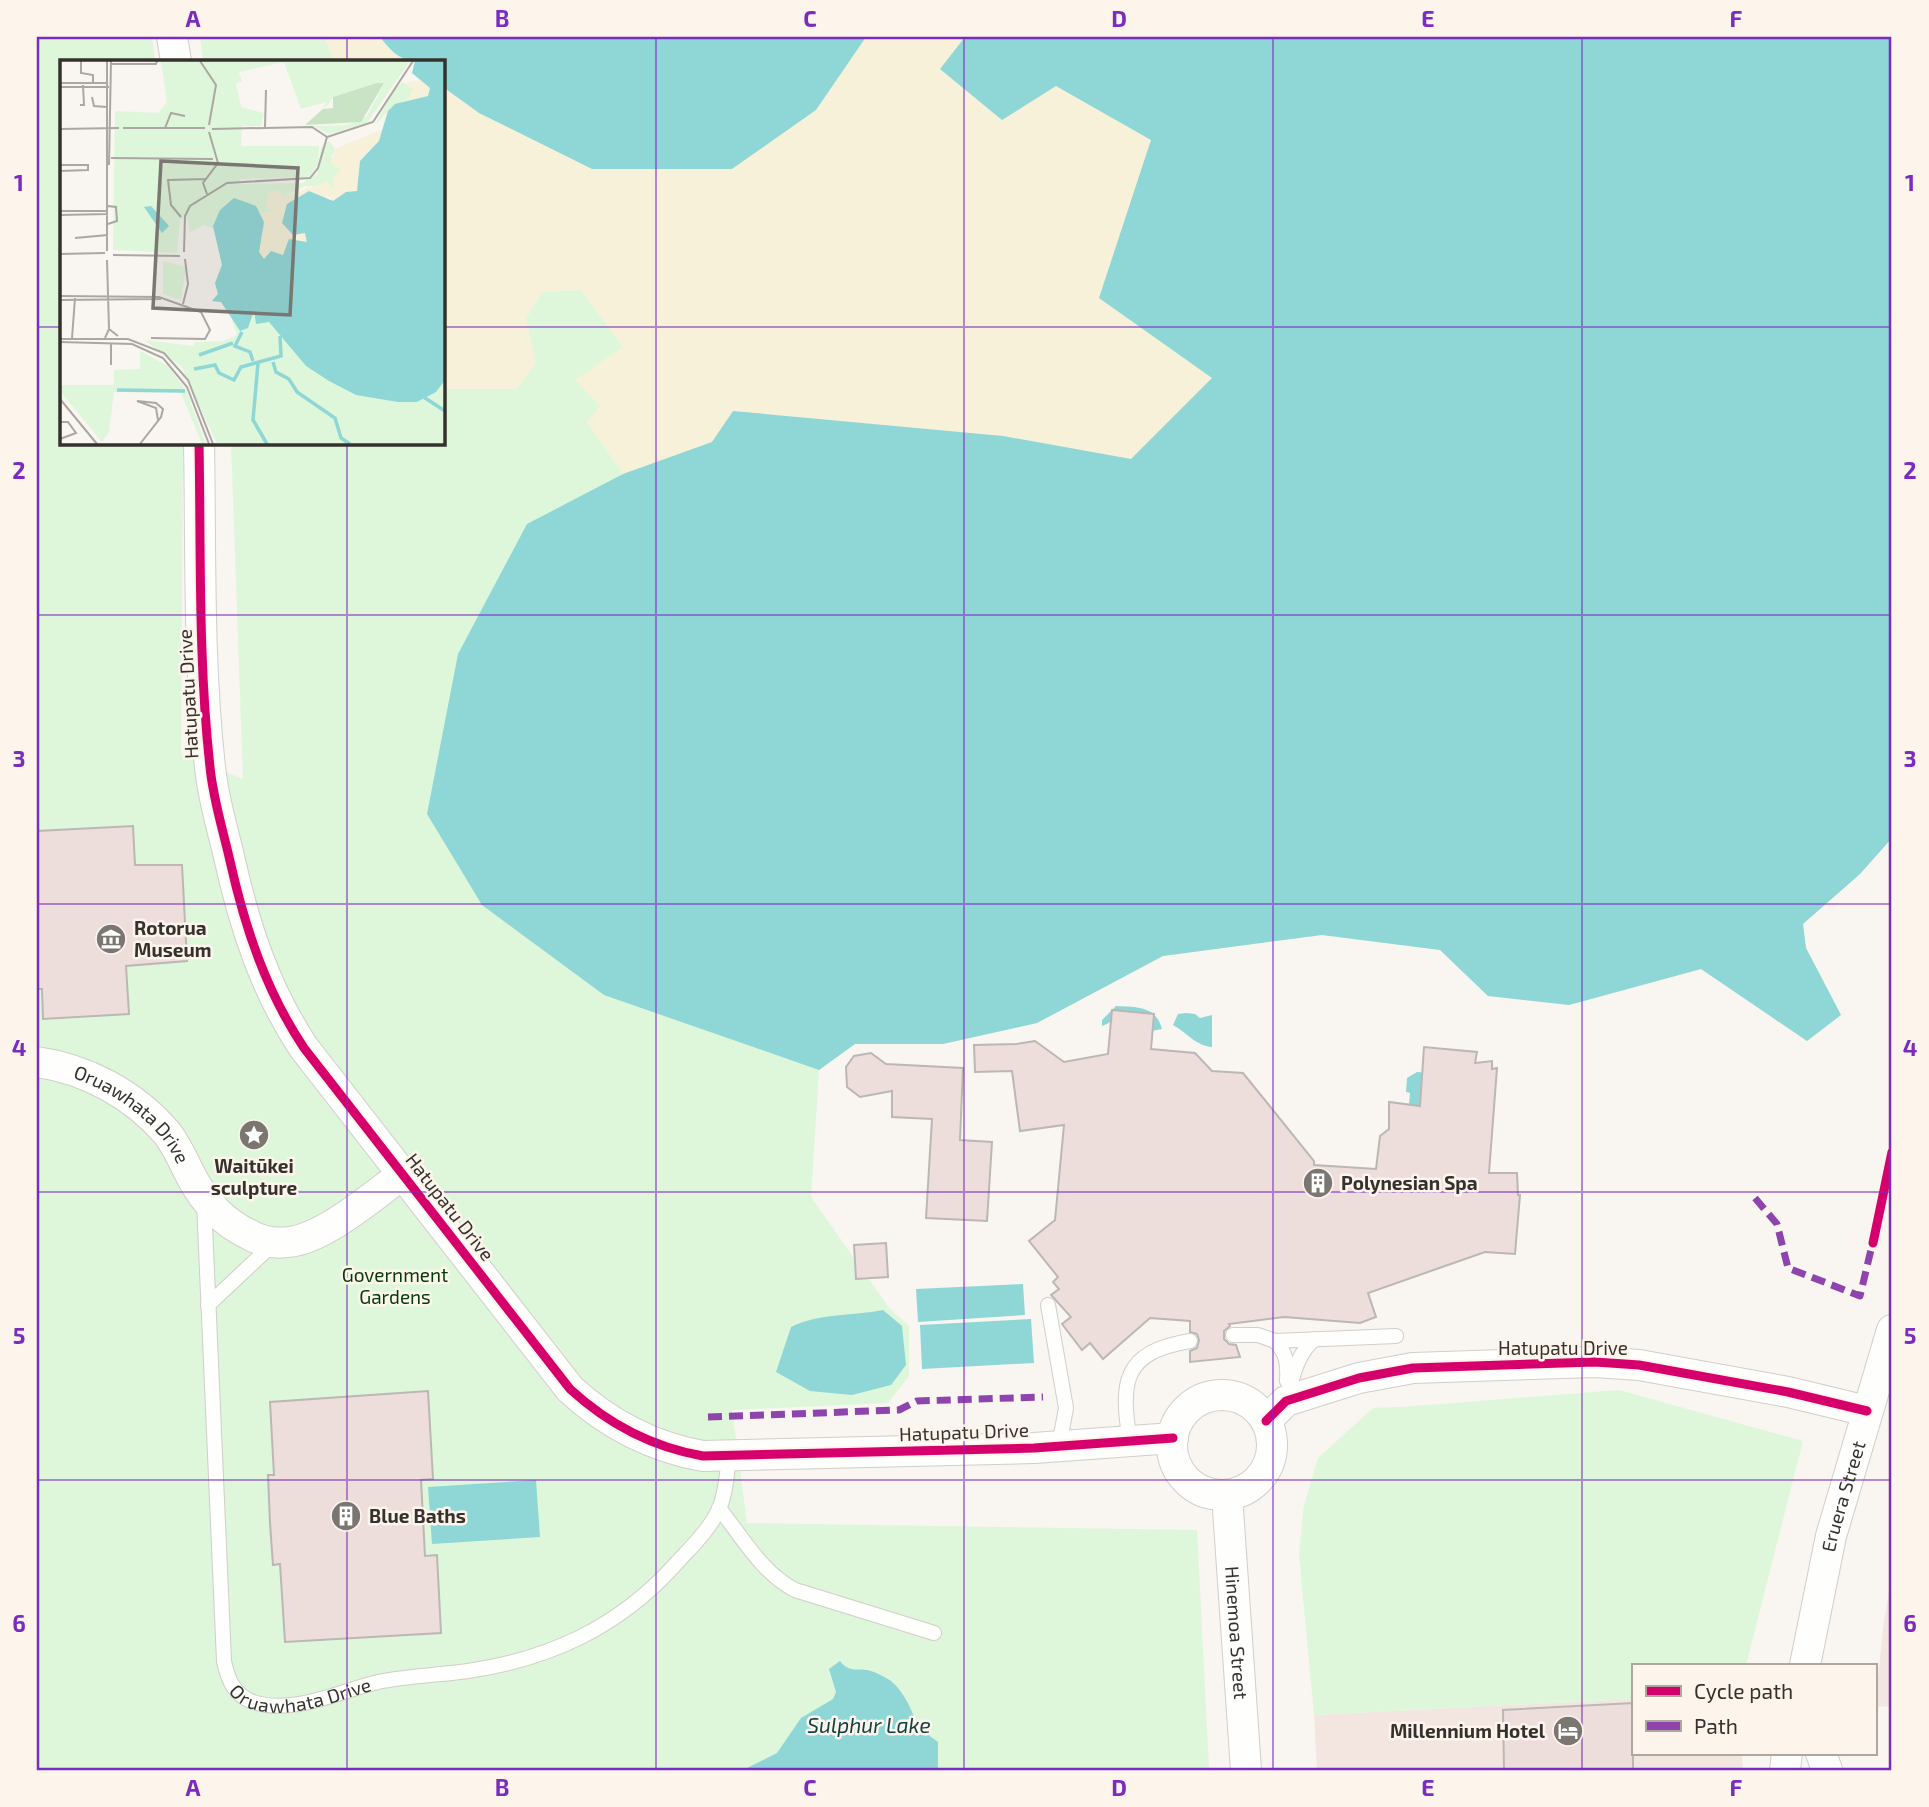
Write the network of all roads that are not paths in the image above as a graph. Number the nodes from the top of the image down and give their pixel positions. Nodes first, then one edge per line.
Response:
1 (172, 37) edge
2 (176, 60) edge
3 (199, 444) edge
4 (37, 1062) edge
5 (403, 1174) junction
6 (204, 1198) junction
7 (274, 1243) junction
8 (208, 1305) junction
9 (1048, 1305) dead end
10 (1892, 1330) edge
11 (1233, 1335) dead end
12 (1396, 1336) dead end
13 (1315, 1339) junction
14 (1190, 1341) dead end
15 (1275, 1341) junction
16 (1276, 1411) junction
17 (1867, 1411) junction
18 (1173, 1438) junction
19 (1130, 1441) junction
20 (1059, 1446) junction
21 (729, 1456) junction
22 (1227, 1495) junction
23 (719, 1508) junction
24 (934, 1633) dead end
25 (1805, 1664) edge
26 (1246, 1770) edge

1 - 2 street
3 - 5 street, Hatupatu Drive
4 - 6 street, Oruawhata Drive
5 - 7 street
5 - 21 street, Hatupatu Drive
6 - 7 street, Oruawhata Drive
6 - 8 lane, Oruawhata Drive
7 - 8 lane
8 - 23 lane, Oruawhata Drive
9 - 20 lane
10 - 17 street, Eruera Street
11 - 15 lane
12 - 13 lane
13 - 15 lane
13 - 16 lane
14 - 19 lane
15 - 16 lane
16 - 17 street, Hatupatu Drive
16 - 18 street
16 - 22 street
17 - 25 street, Eruera Street
18 - 19 street, Hatupatu Drive
18 - 22 street
19 - 20 street, Hatupatu Drive
20 - 21 street, Hatupatu Drive
21 - 23 lane
22 - 26 street, Hinemoa Street
23 - 24 lane

